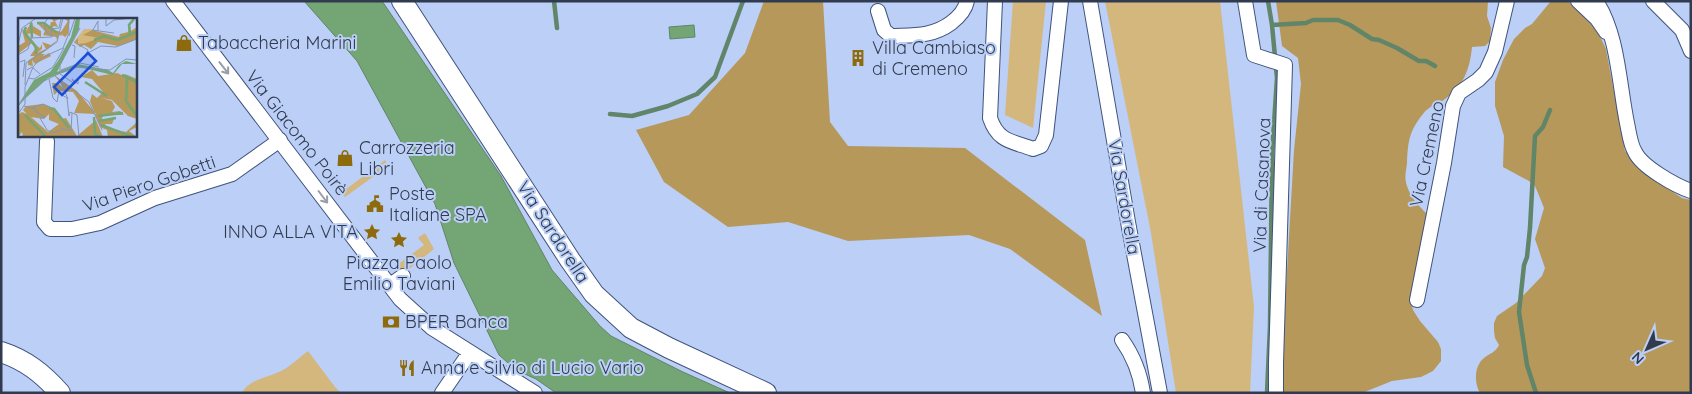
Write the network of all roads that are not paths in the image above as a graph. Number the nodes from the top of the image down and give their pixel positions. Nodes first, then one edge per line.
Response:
1 (174, 1) edge
2 (402, 1) edge
3 (967, 1) edge
4 (995, 1) edge
5 (1061, 1) edge
6 (1090, 1) edge
7 (1246, 1) edge
8 (1507, 1) edge
9 (1578, 1) edge
10 (1596, 1) edge
11 (1653, 1) edge
12 (878, 11) dead end
13 (1612, 41) junction
14 (1691, 50) edge
15 (280, 140) junction
16 (47, 141) dead end
17 (1691, 191) edge
18 (404, 276) dead end
19 (390, 285) junction
20 (1417, 300) dead end
21 (1122, 340) dead end
22 (1, 352) edge
23 (470, 352) junction
24 (60, 393) edge
25 (442, 393) edge
26 (535, 393) edge
27 (766, 393) edge
28 (1143, 393) edge
29 (1160, 393) edge
30 (1276, 393) edge

1 -> 15 street, Via Giacomo Poirè
2 - 27 main road, Via Sardorella
3 - 12 street
4 - 5 street
6 - 29 street, Via Sardorella
7 - 30 street, Via di Casanova
8 - 20 street, Via Cremeno
9 - 13 street
10 - 13 street
11 - 14 street
13 - 17 street
15 - 16 street, Via Piero Gobetti
15 -> 19 street, Via Giacomo Poirè
18 - 19 street
19 - 23 street, Via Giacomo Poirè
21 - 28 street
22 - 24 main road
23 - 25 street
23 - 26 street, Via Giacomo Poirè

